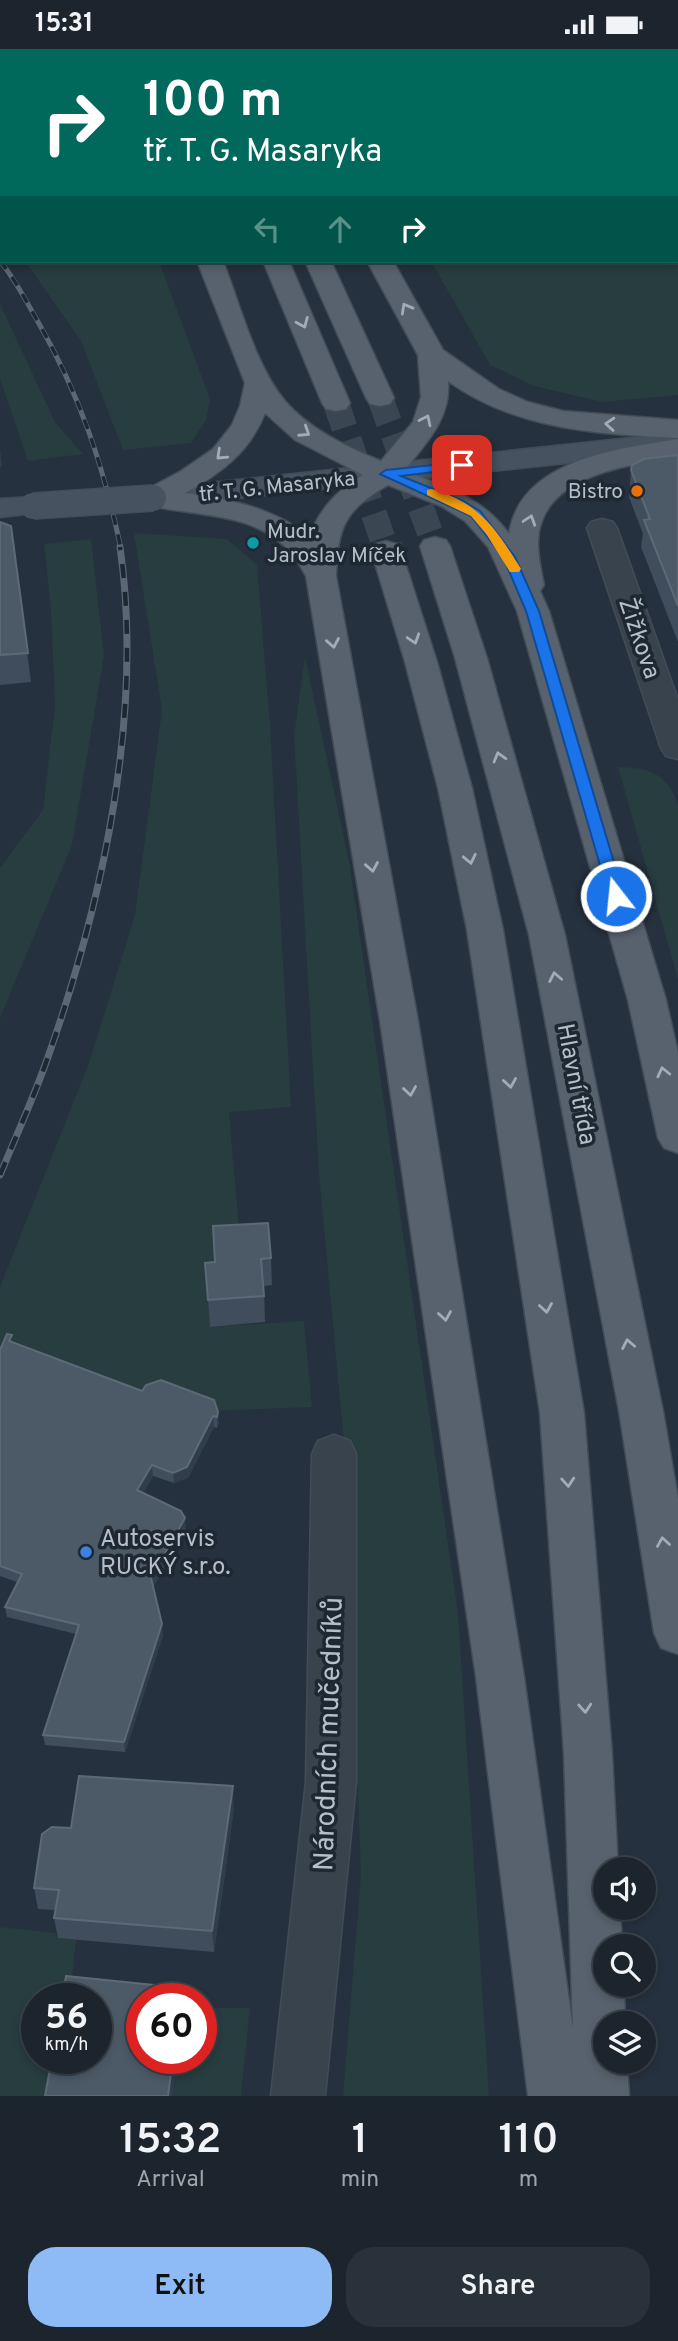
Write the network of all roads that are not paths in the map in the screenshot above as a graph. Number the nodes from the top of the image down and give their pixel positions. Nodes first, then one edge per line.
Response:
1 (211, 263) edge
2 (277, 263) edge
3 (319, 263) edge
4 (381, 263) edge
5 (432, 355) junction
6 (259, 383) junction
7 (380, 398) tunnel mouth
8 (336, 403) tunnel mouth
9 (678, 429) edge
10 (678, 442) edge
11 (678, 448) edge
12 (386, 474) junction
13 (198, 492) junction
14 (153, 498) joint
15 (0, 508) edge
16 (602, 528) dead end
17 (435, 546) tunnel mouth
18 (386, 550) tunnel mouth
19 (321, 576) junction
20 (533, 611) junction
21 (678, 748) edge
22 (678, 1138) edge
23 (334, 1454) dead end
24 (678, 1633) edge
25 (299, 2096) edge
26 (555, 2096) edge
27 (602, 2096) edge

1 - 6 main road
2 -> 8 main road
3 - 7 main road
5 -> 4 main road
9 -> 5 main road
12 -> 5 main road
6 -> 12 main road
6 -> 13 main road
10 - 12 street, tř. T. G. Masaryka
20 -> 11 main road
12 - 13 street, tř. T. G. Masaryka
12 - 19 main road
12 - 20 main road
13 - 14 main road
13 - 19 main road
14 - 15 street, bridge
16 - 21 street, Žižkova
24 -> 17 main road, Hlavní třída
18 -> 27 main road
19 -> 26 main road
22 -> 20 main road
23 - 25 street, Národních mučedníků

